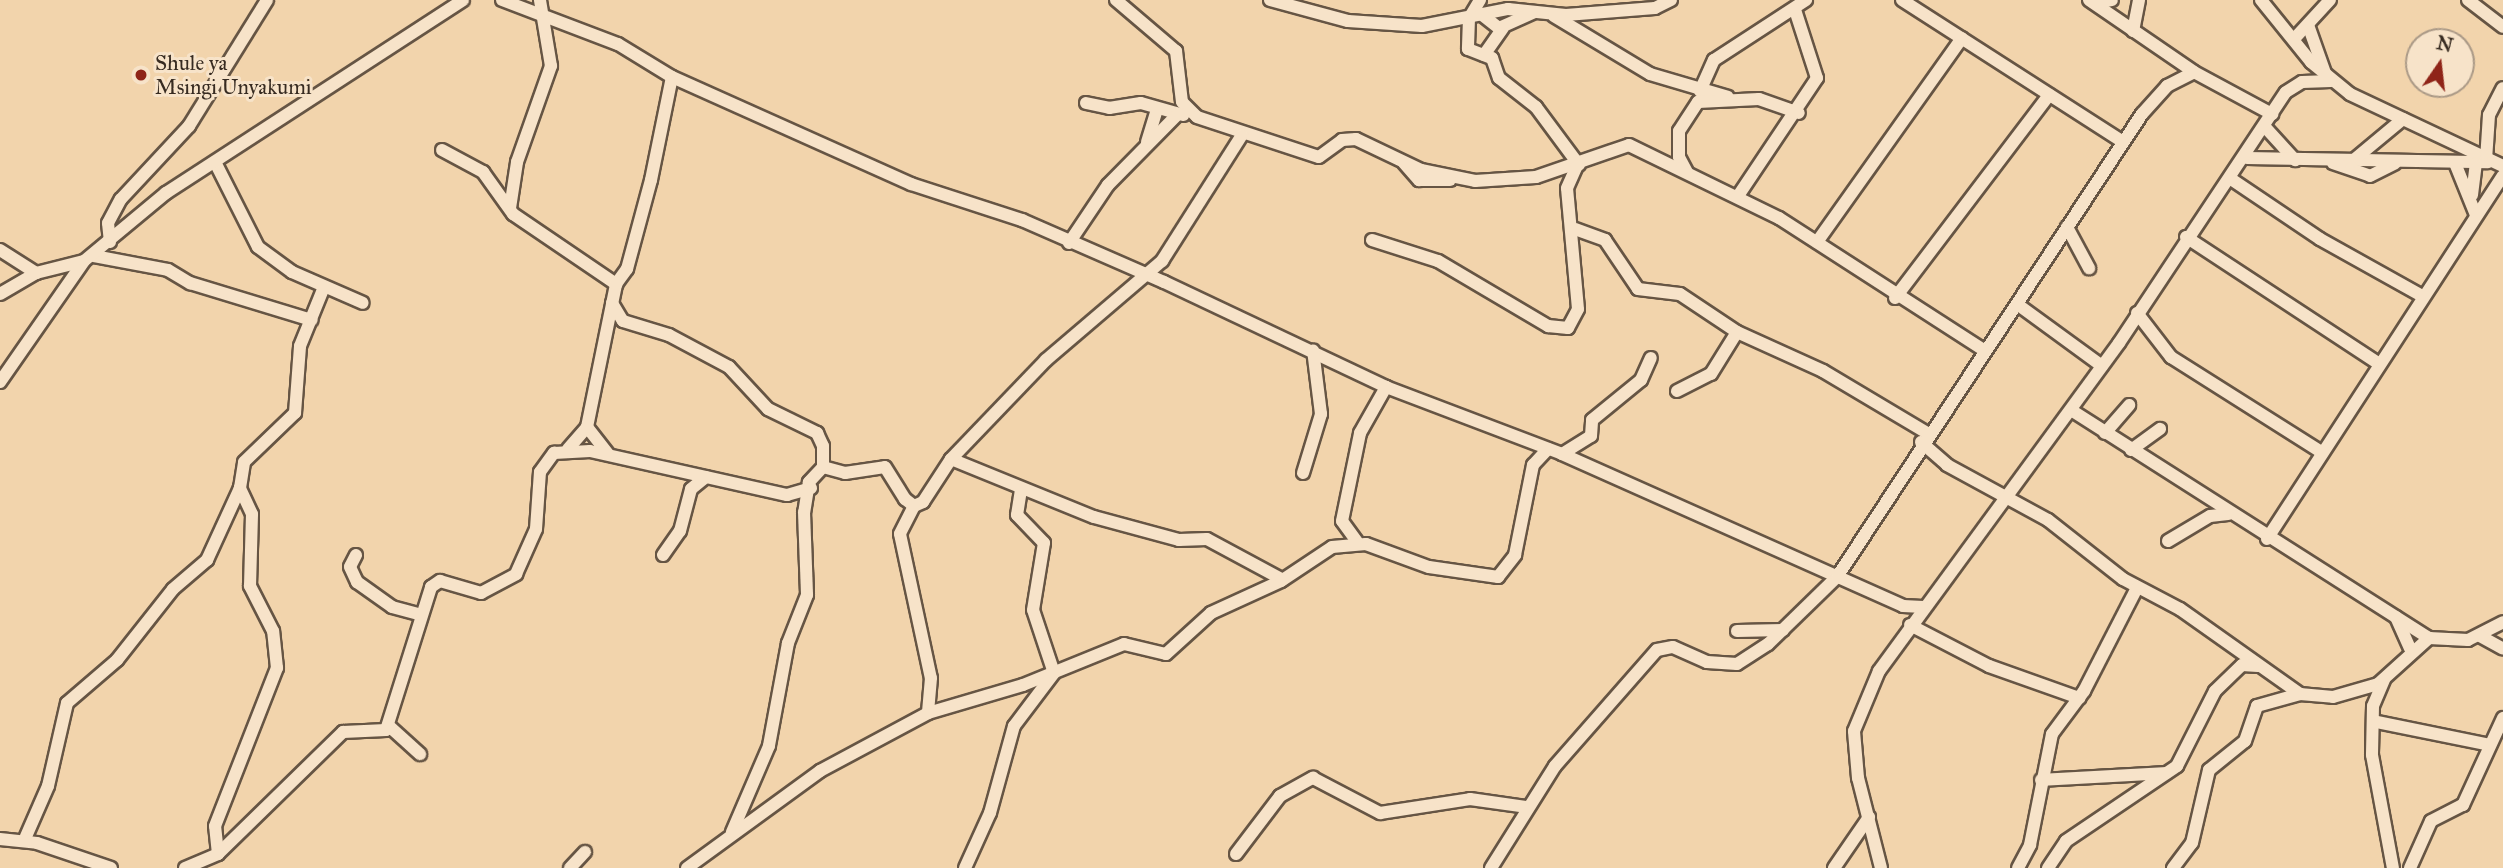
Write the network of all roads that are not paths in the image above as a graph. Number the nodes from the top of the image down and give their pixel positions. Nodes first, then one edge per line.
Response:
1 (267, 0) edge
2 (463, 0) edge
3 (502, 0) edge
4 (540, 0) edge
5 (1116, 0) edge
6 (1270, 0) edge
7 (1317, 0) edge
8 (1480, 0) edge
9 (1671, 0) edge
10 (1806, 0) edge
11 (1902, 0) edge
12 (2112, 0) edge
13 (2139, 0) edge
14 (2261, 0) edge
15 (2330, 0) edge
16 (2468, 0) edge
17 (2091, 1) edge
18 (2485, 4) edge
19 (1303, 10) junction
20 (1795, 10) junction
21 (1536, 12) junction
22 (1550, 14) junction
23 (1475, 16) junction
24 (544, 18) junction
25 (2308, 25) junction
26 (2503, 27) edge
27 (1503, 28) junction
28 (2133, 31) junction
29 (1962, 38) junction
30 (2294, 40) junction
31 (1484, 55) junction
32 (2194, 72) junction
33 (672, 77) junction
34 (2328, 77) junction
35 (1700, 91) junction
36 (2502, 91) edge
37 (2049, 95) junction
38 (1728, 97) junction
39 (1086, 103) dead end
40 (1157, 109) junction
41 (1798, 113) junction
42 (1178, 114) junction
43 (2272, 114) junction
44 (1197, 117) junction
45 (2403, 119) junction
46 (2265, 127) junction
47 (1242, 135) junction
48 (2123, 142) junction
49 (1145, 149) junction
50 (442, 150) dead end
51 (2247, 158) junction
52 (2295, 160) junction
53 (215, 162) junction
54 (2332, 163) junction
55 (2350, 163) junction
56 (2395, 163) junction
57 (2455, 163) junction
58 (2490, 163) edge
59 (1578, 165) junction
60 (1688, 172) junction
61 (2503, 176) edge
62 (2231, 179) junction
63 (2472, 195) junction
64 (1738, 196) junction
65 (510, 208) junction
66 (2476, 215) junction
67 (2067, 227) junction
68 (1575, 229) junction
69 (2186, 237) junction
70 (1372, 240) dead end
71 (110, 242) junction
72 (1817, 242) junction
73 (1069, 243) junction
74 (0, 250) edge
75 (89, 259) junction
76 (1162, 261) junction
77 (2089, 268) dead end
78 (36, 272) junction
79 (1148, 276) junction
80 (1164, 282) junction
81 (616, 284) junction
82 (324, 287) junction
83 (0, 294) edge
84 (2420, 295) junction
85 (1895, 298) junction
86 (363, 303) dead end
87 (612, 303) junction
88 (2017, 304) junction
89 (2137, 313) junction
90 (312, 320) junction
91 (1737, 332) junction
92 (1313, 350) junction
93 (1984, 350) junction
94 (1651, 358) dead end
95 (2376, 362) junction
96 (2102, 366) junction
97 (0, 382) edge
98 (1387, 387) junction
99 (1676, 391) dead end
100 (2129, 405) dead end
101 (2071, 410) junction
102 (587, 427) junction
103 (2160, 429) dead end
104 (2105, 433) junction
105 (1924, 438) junction
106 (568, 449) junction
107 (1548, 449) junction
108 (2131, 450) junction
109 (2322, 452) junction
110 (1562, 454) junction
111 (612, 457) junction
112 (951, 459) junction
113 (823, 467) junction
114 (1303, 473) dead end
115 (706, 478) junction
116 (240, 488) junction
117 (811, 488) junction
118 (1021, 490) junction
119 (787, 495) junction
120 (2007, 495) junction
121 (914, 506) junction
122 (804, 512) junction
123 (2228, 514) junction
124 (2267, 539) junction
125 (2168, 541) dead end
126 (1358, 543) junction
127 (356, 555) dead end
128 (663, 555) dead end
129 (1837, 577) junction
130 (1283, 580) junction
131 (2137, 588) junction
132 (1923, 607) junction
133 (421, 615) junction
134 (2396, 617) junction
135 (2503, 622) edge
136 (1910, 625) junction
137 (1783, 630) junction
138 (1737, 631) dead end
139 (2480, 636) junction
140 (2429, 638) junction
141 (2410, 648) junction
142 (2503, 649) edge
143 (2258, 666) junction
144 (1054, 673) junction
145 (2384, 680) junction
146 (2300, 694) junction
147 (2079, 698) junction
148 (928, 713) junction
149 (2503, 718) edge
150 (2377, 722) junction
151 (388, 726) junction
152 (2493, 748) edge
153 (420, 754) dead end
154 (2166, 773) junction
155 (2042, 780) junction
156 (1527, 807) junction
157 (1869, 817) junction
158 (732, 832) junction
159 (0, 838) edge
160 (24, 841) junction
161 (585, 852) dead end
162 (218, 854) junction
163 (1236, 854) dead end
164 (111, 868) edge
165 (185, 868) edge
166 (570, 868) edge
167 (687, 868) edge
168 (965, 868) edge
169 (1491, 868) edge
170 (1835, 868) edge
171 (1881, 868) edge
172 (2018, 868) edge
173 (2048, 868) edge
174 (2173, 868) edge
175 (2393, 868) edge
176 (2410, 868) edge

1 - 71 street
2 - 53 street
3 - 24 street
4 - 24 street
5 - 44 street
6 - 19 street
7 - 19 street
8 - 23 street
9 - 22 street
10 - 20 street
11 - 29 street
12 - 17 street
13 - 28 street
14 - 30 street
15 - 25 street
16 - 18 street
17 - 28 street
18 - 26 street
19 - 23 street
20 - 35 street
20 - 41 street
21 - 22 street
21 - 23 street
21 - 27 street
22 - 35 street
23 - 27 street
23 - 31 street
24 - 33 street
24 - 65 street
25 - 30 street
25 - 34 street
27 - 31 street
28 - 32 street
29 - 37 street
29 - 72 street
30 - 34 street
31 - 59 street
32 - 43 street
32 - 48 street
33 - 73 street
33 - 81 street
34 - 43 street
34 - 45 street
35 - 38 street
36 - 58 street
37 - 48 street
37 - 85 street
38 - 41 street
38 - 60 street
39 - 40 street
40 - 42 street
40 - 49 street
41 - 64 street
42 - 44 street
42 - 49 street
43 - 46 street
44 - 47 street
45 - 55 street
45 - 58 street
46 - 51 street
46 - 52 street
47 - 59 street
47 - 76 street
48 - 67 street
49 - 73 street
50 - 65 street
51 - 52 street
51 - 62 street
52 - 54 street
53 - 71 street
53 - 82 street
54 - 55 street
54 - 56 street
55 - 56 street
56 - 57 street
57 - 58 street
57 - 63 street
58 - 63 street
59 - 60 street
59 - 68 street
60 - 64 street
61 - 66 street
62 - 69 street
62 - 84 street
63 - 66 street
64 - 72 street
65 - 81 street
66 - 84 street
67 - 77 street
67 - 88 street
68 - 70 street
68 - 91 street
69 - 89 street
69 - 95 street
71 - 75 street
72 - 85 street
73 - 79 street
74 - 78 street
75 - 78 street
75 - 90 street
75 - 97 street
76 - 79 street
76 - 80 street
78 - 83 street
79 - 80 street
79 - 112 street
80 - 92 street
81 - 87 street
82 - 86 street
82 - 90 street
84 - 95 street
85 - 93 street
87 - 102 street
87 - 113 street
88 - 93 street
88 - 96 street
89 - 96 street
89 - 109 street
90 - 116 street
91 - 99 street
91 - 105 street
92 - 98 street
92 - 114 street
93 - 105 street
94 - 110 street
95 - 109 street
96 - 101 street
98 - 107 street
98 - 126 street
100 - 104 street
101 - 104 street
101 - 120 street
102 - 106 street
102 - 111 street
103 - 108 street
104 - 108 street
105 - 120 street
105 - 129 street
106 - 111 street
106 - 133 street
107 - 110 street
107 - 126 street
108 - 123 street
109 - 124 street
110 - 129 street
111 - 115 street
112 - 118 street
112 - 121 street
113 - 117 street
113 - 121 street
115 - 119 street
115 - 128 street
116 - 160 street
116 - 162 street
117 - 119 street
117 - 122 street
118 - 130 street
118 - 144 street
119 - 122 street
120 - 131 street
120 - 132 street
121 - 148 street
122 - 158 street
123 - 124 street
123 - 125 street
124 - 134 street
126 - 130 street
127 - 133 street
129 - 132 street
129 - 137 street
130 - 144 street
131 - 143 street
131 - 147 street
132 - 136 street
133 - 151 street
134 - 140 street
134 - 141 street
135 - 139 street
136 - 147 street
136 - 157 street
137 - 138 street
137 - 156 street
139 - 140 street
139 - 142 street
140 - 141 street
141 - 145 street
143 - 146 street
143 - 154 street
144 - 148 street
144 - 168 street
145 - 146 street
145 - 150 street
146 - 174 street
147 - 155 street
148 - 158 street
149 - 152 street
150 - 152 street
150 - 175 street
151 - 153 street
151 - 162 street
152 - 176 street
154 - 155 street
154 - 173 street
155 - 172 street
156 - 163 street
156 - 169 street
157 - 170 street
157 - 171 street
158 - 167 street
159 - 160 street
160 - 164 street
161 - 166 street
162 - 165 street

